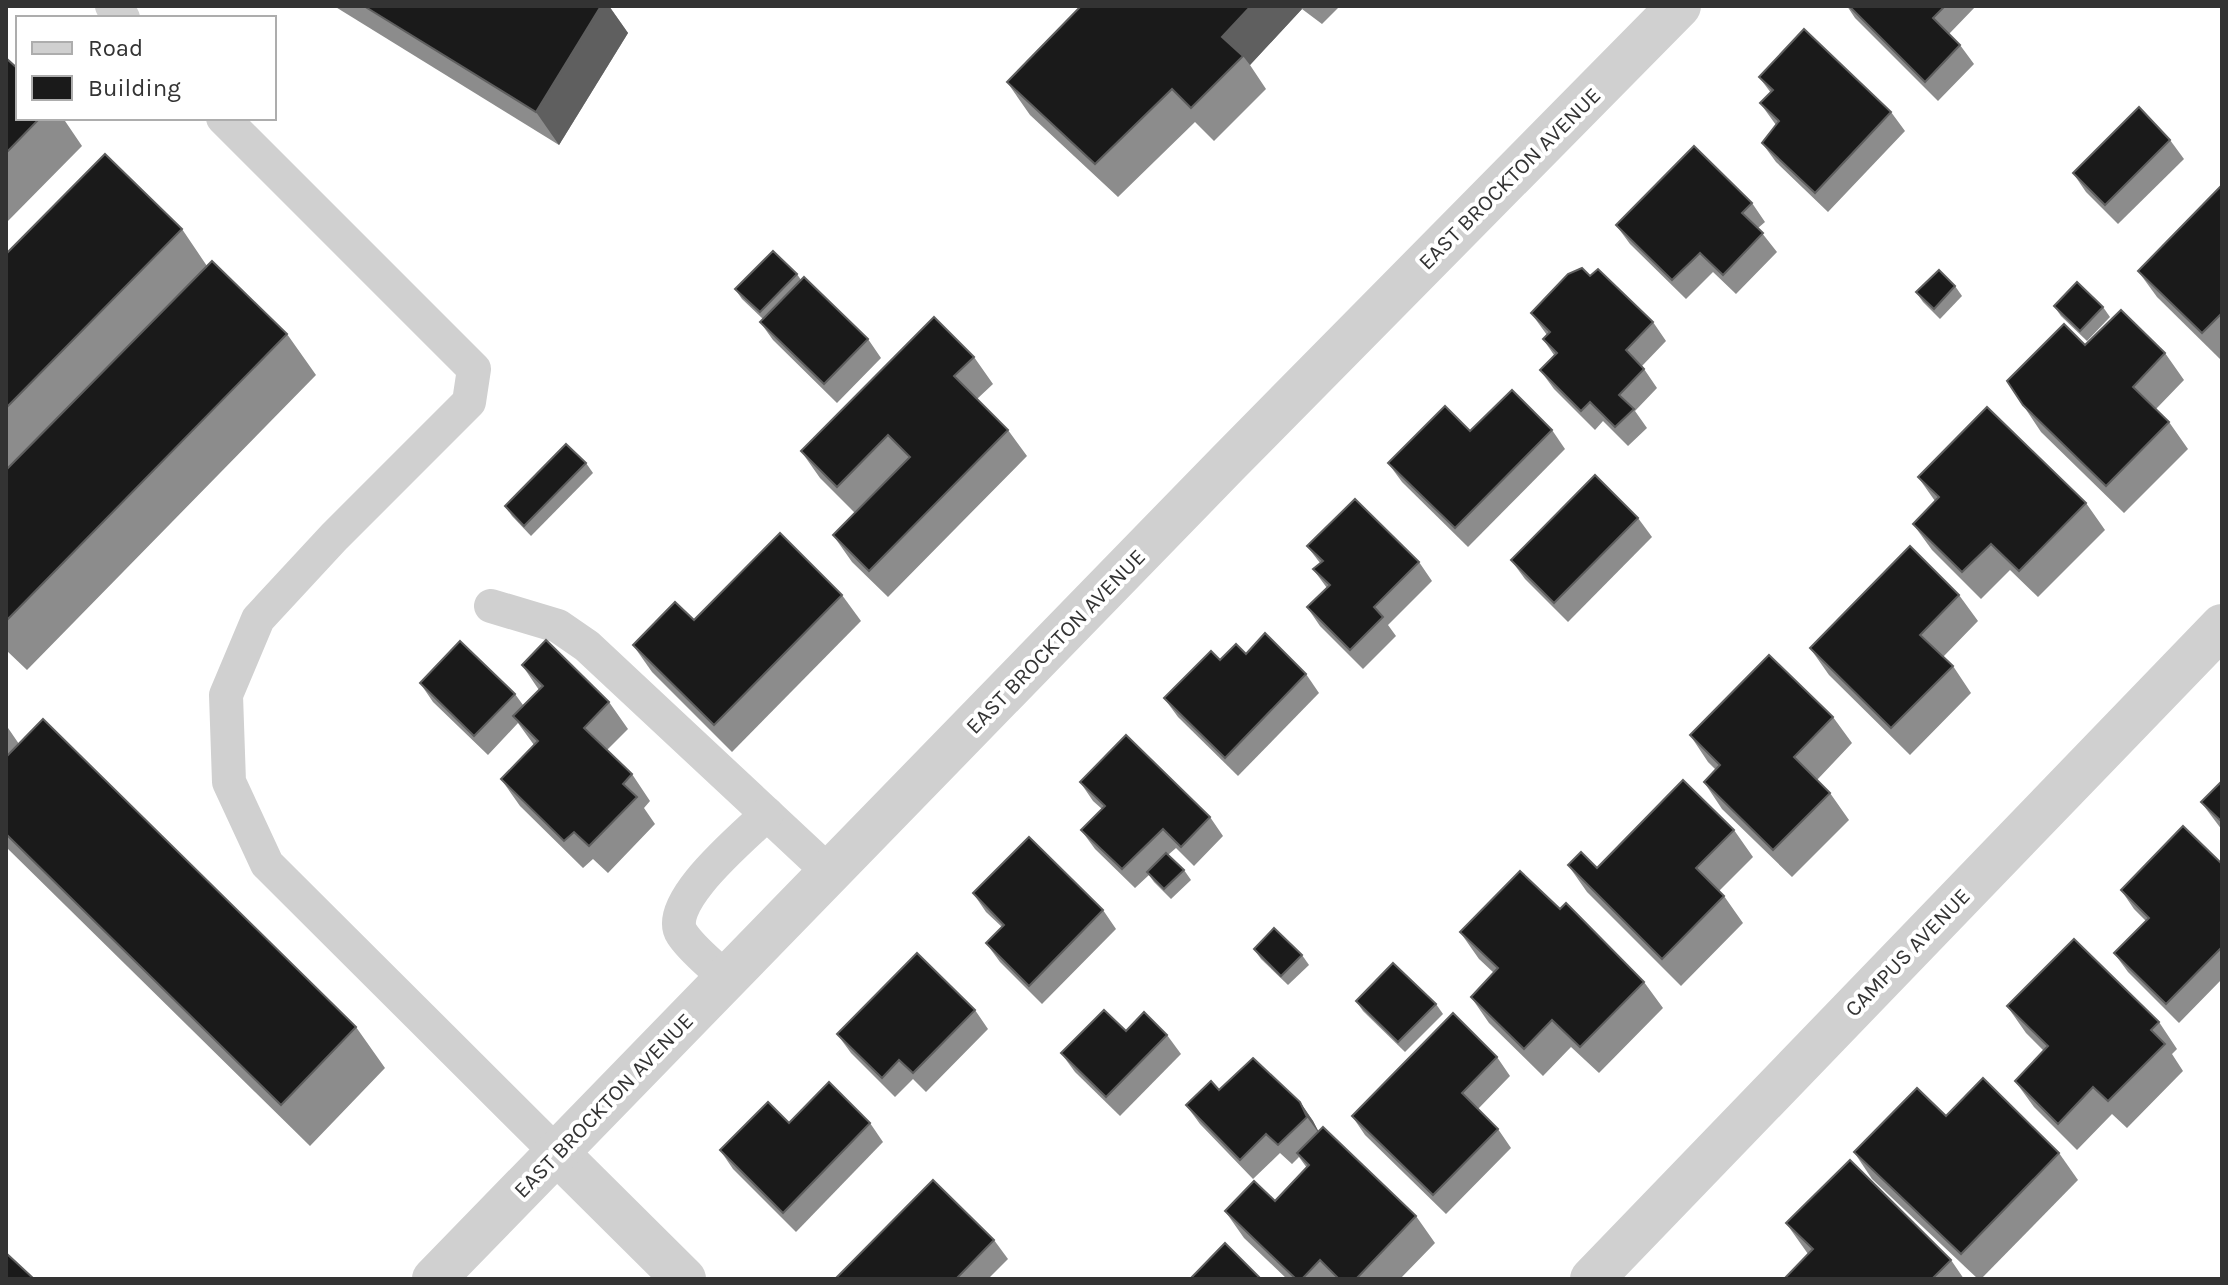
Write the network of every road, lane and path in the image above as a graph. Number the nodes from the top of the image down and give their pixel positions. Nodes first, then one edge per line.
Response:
1 (1679, 6) edge
2 (225, 120) edge
3 (491, 606) dead end
4 (2222, 626) edge
5 (767, 814) junction
6 (830, 873) junction
7 (726, 979) junction
8 (557, 1153) junction
9 (434, 1279) edge
10 (684, 1279) edge
11 (1592, 1279) edge

1 - 6 street, EAST BROCKTON AVENUE
2 - 8 lane
3 - 5 lane
4 - 11 street, CAMPUS AVENUE
5 - 6 lane
5 - 7 lane
6 - 7 street, EAST BROCKTON AVENUE
7 - 8 street, EAST BROCKTON AVENUE
8 - 9 street, EAST BROCKTON AVENUE
8 - 10 street

